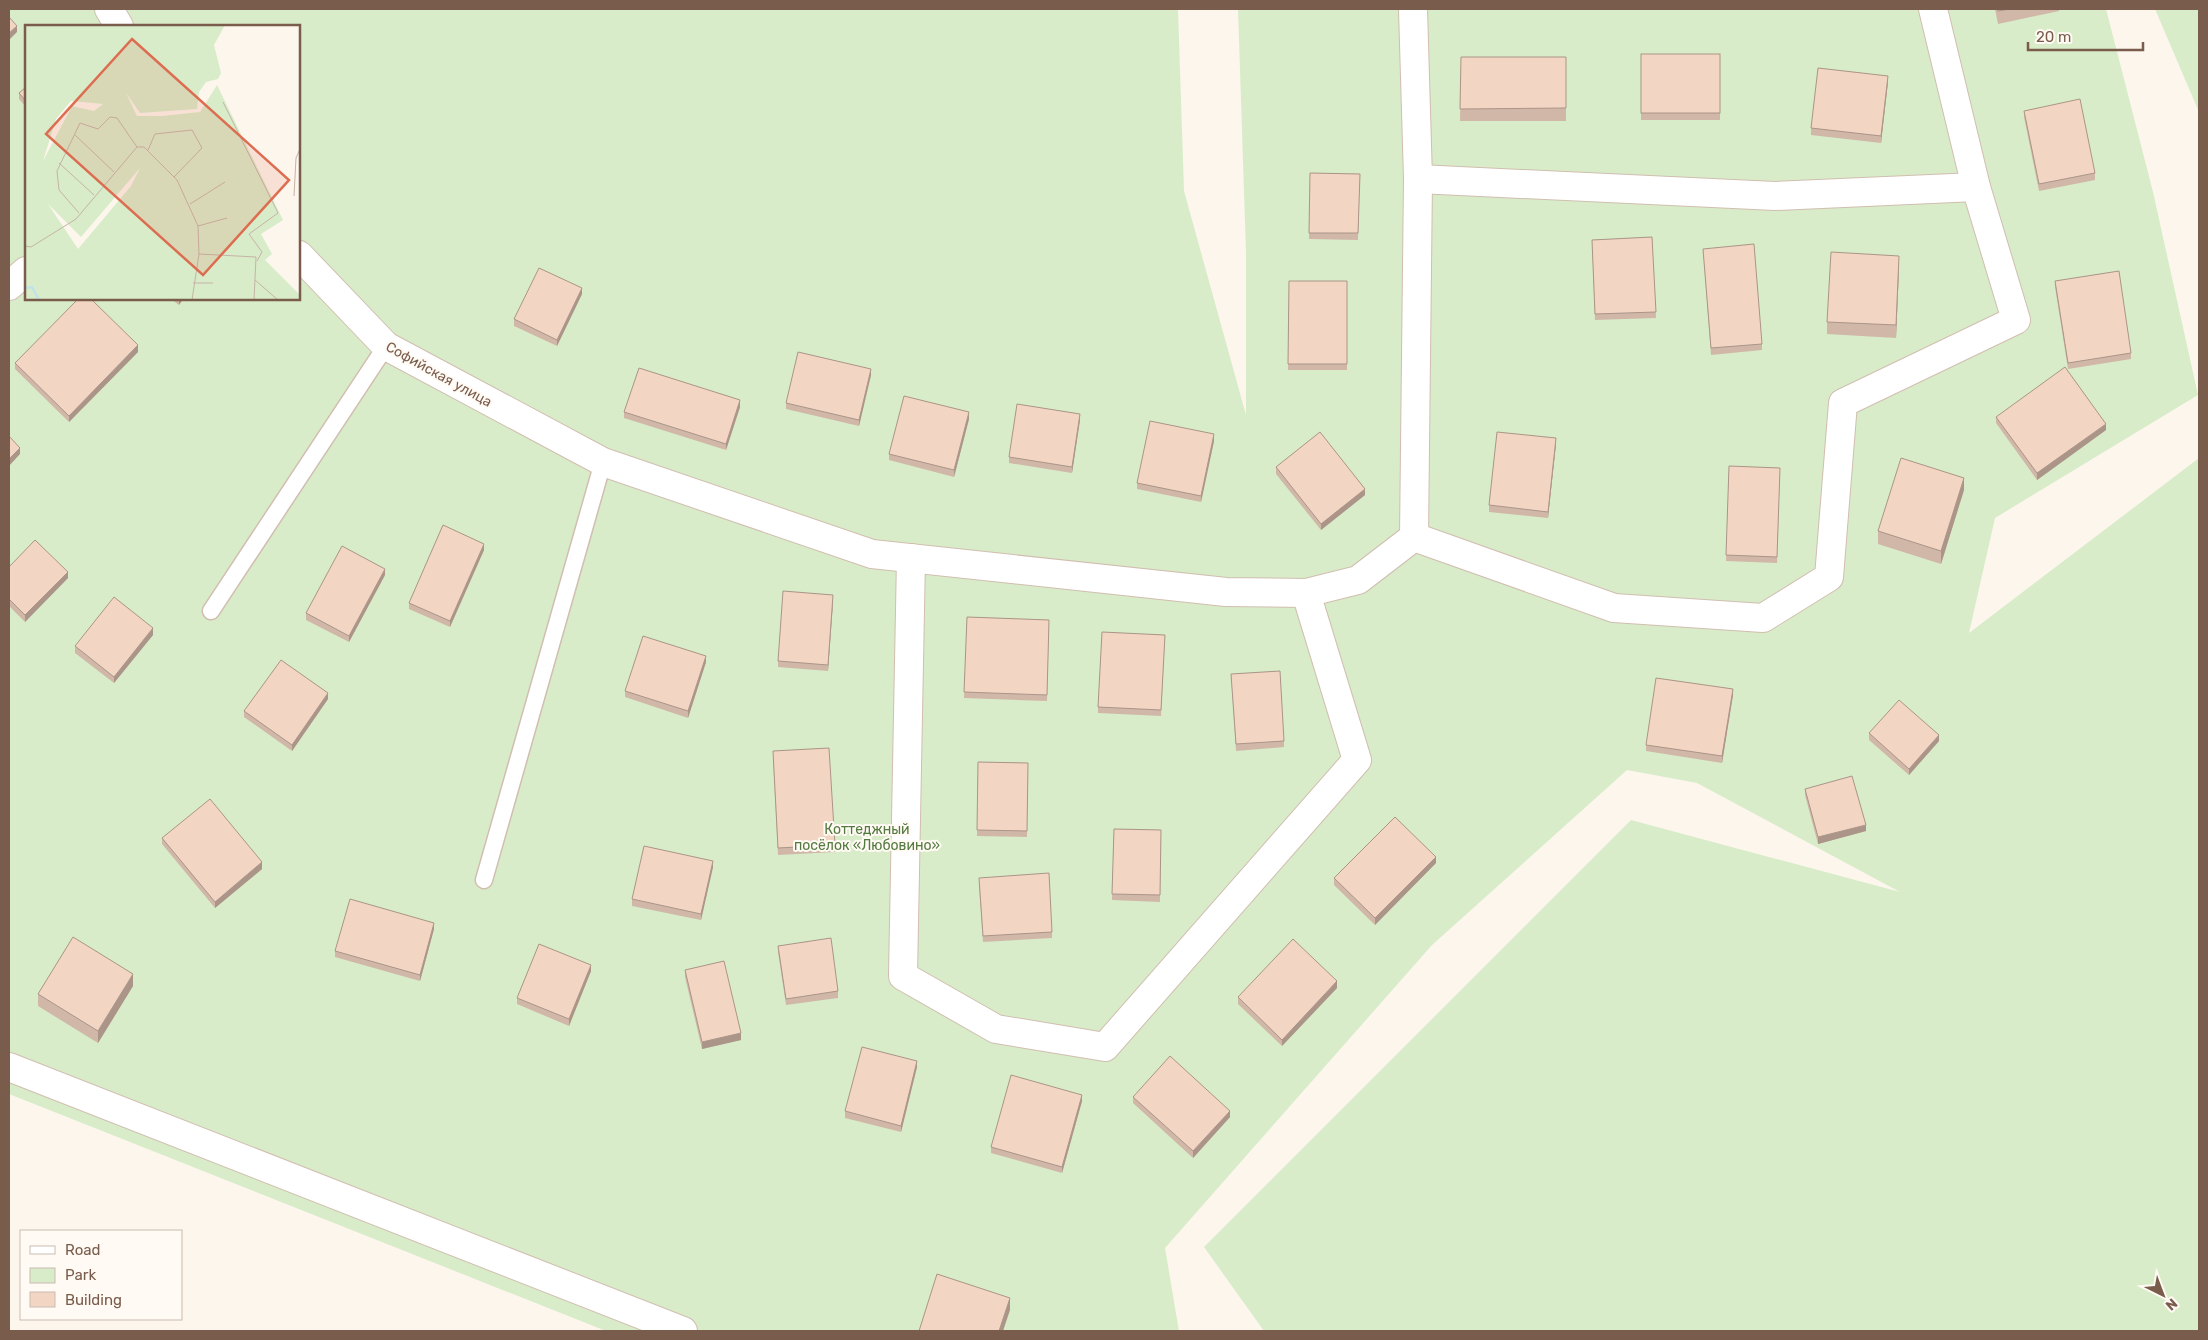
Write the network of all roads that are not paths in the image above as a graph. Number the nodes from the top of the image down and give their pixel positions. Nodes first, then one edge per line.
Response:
1 (109, 9) edge
2 (1413, 9) edge
3 (1933, 9) edge
4 (119, 25) edge
5 (1418, 179) junction
6 (1976, 187) junction
7 (300, 256) edge
8 (25, 272) edge
9 (9, 286) edge
10 (386, 346) junction
11 (603, 462) junction
12 (1414, 537) junction
13 (911, 558) junction
14 (1306, 593) junction
15 (211, 611) dead end
16 (484, 880) dead end
17 (9, 1067) edge
18 (683, 1331) edge

1 - 4 street
2 - 5 street
3 - 6 street
5 - 6 street
5 - 12 street
6 - 12 street
7 - 10 street, Софийская улица
8 - 9 street
10 - 11 street, Софийская улица
10 - 15 lane
11 - 13 street, Софийская улица
11 - 16 lane
12 - 14 street, Софийская улица
13 - 14 street, Софийская улица
13 - 14 street
17 - 18 street

